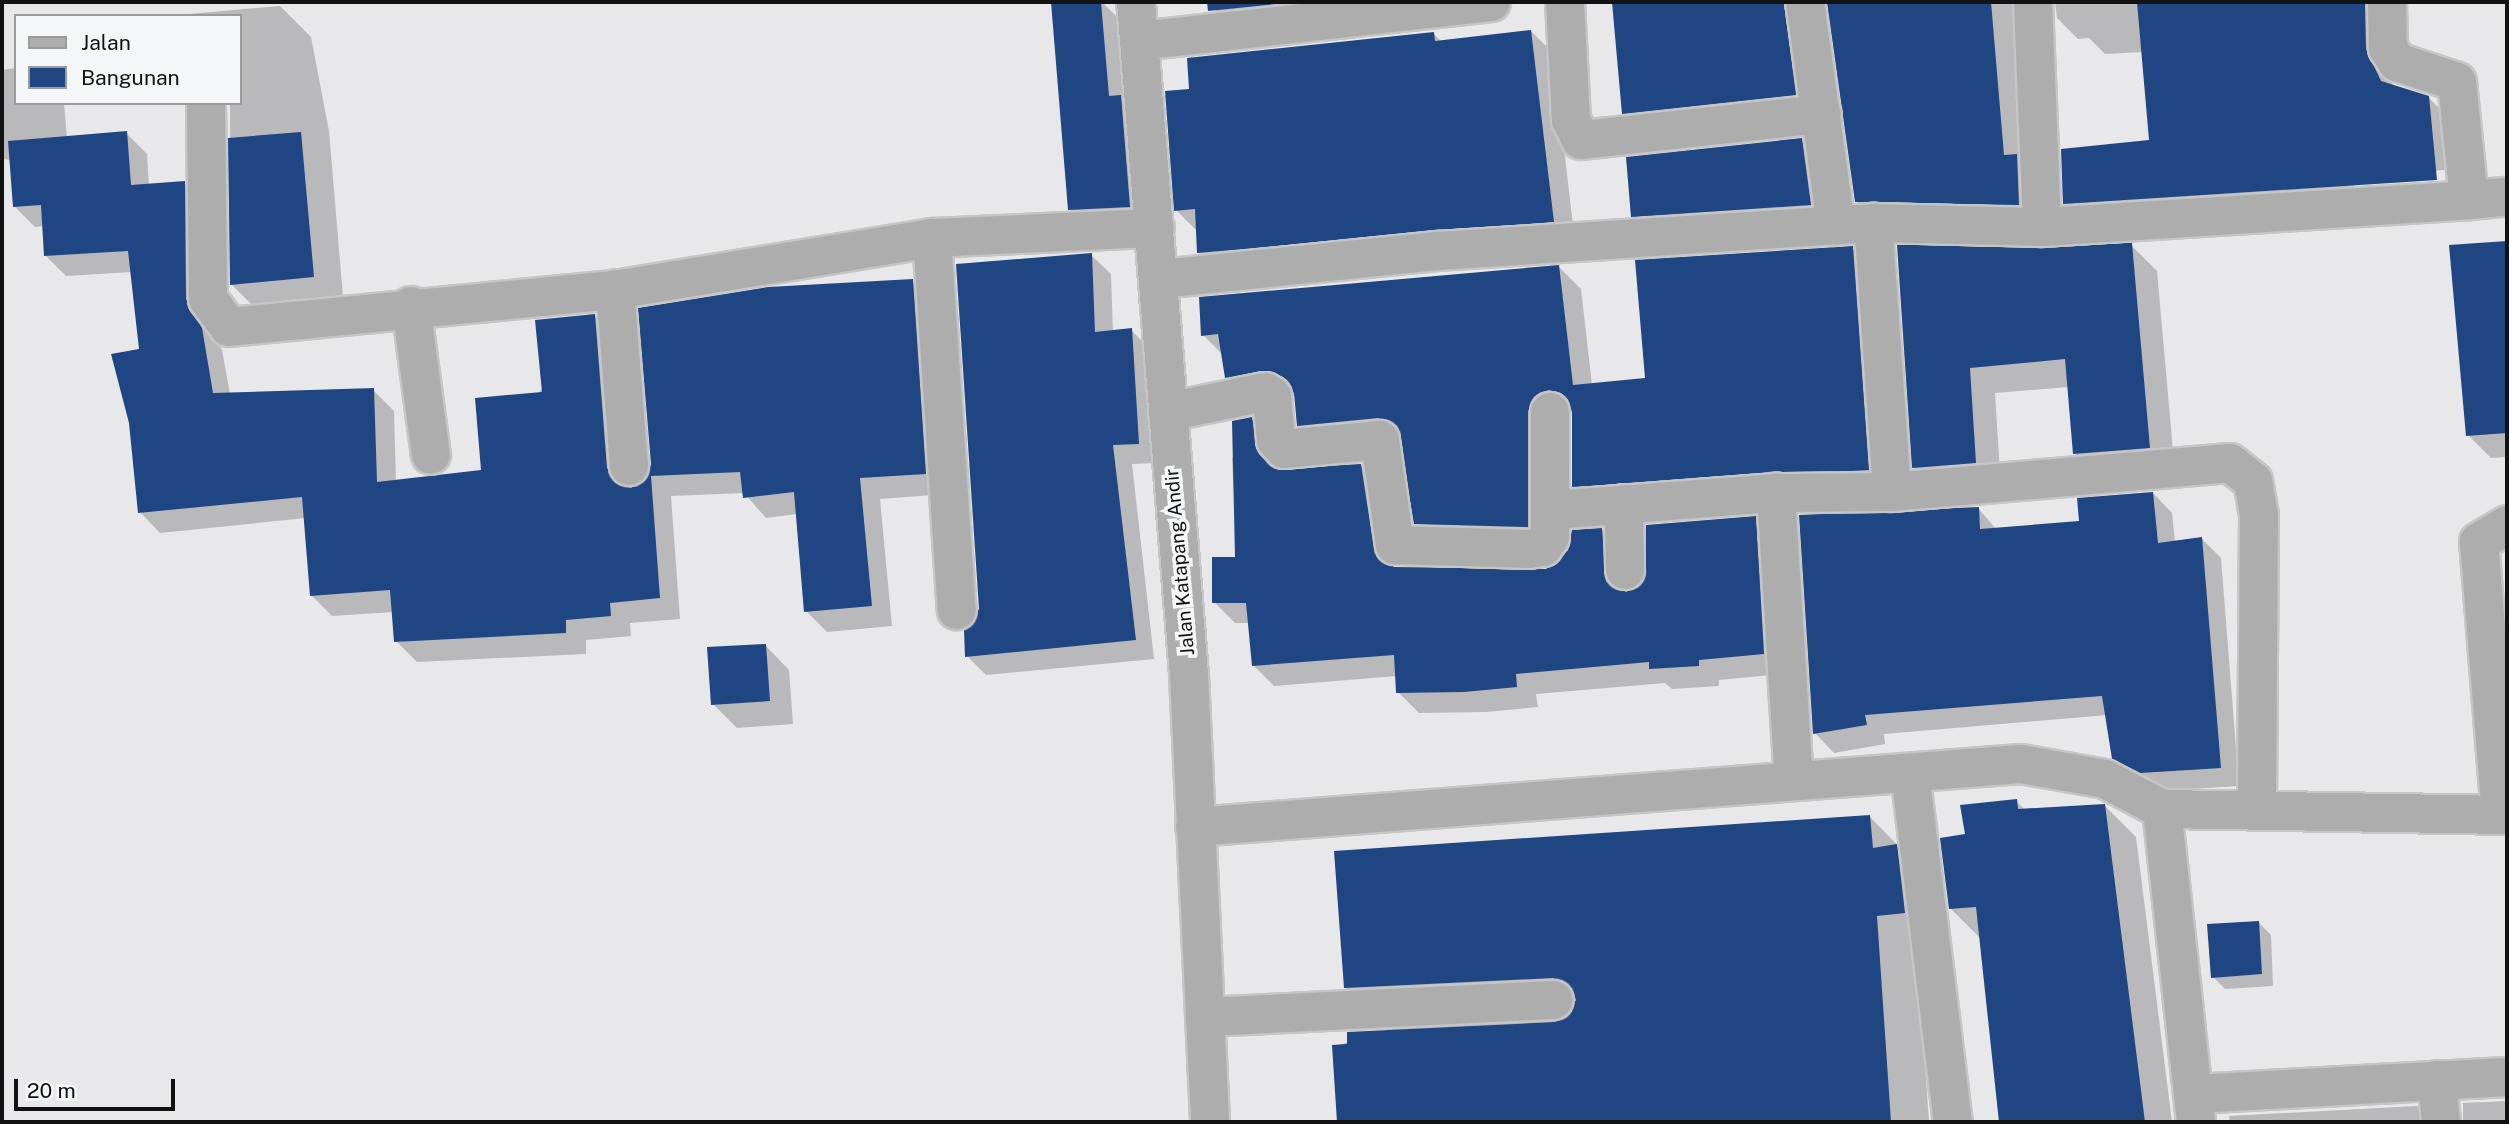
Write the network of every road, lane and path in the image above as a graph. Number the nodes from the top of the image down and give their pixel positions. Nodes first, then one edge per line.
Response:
1 (1136, 2) edge
2 (1492, 2) edge
3 (1564, 2) edge
4 (1804, 2) edge
5 (2033, 2) edge
6 (2387, 2) edge
7 (1139, 41) junction
8 (205, 105) edge
9 (1822, 114) junction
10 (2507, 197) edge
11 (2469, 200) junction
12 (1873, 223) junction
13 (1836, 226) junction
14 (2042, 227) junction
15 (1155, 228) junction
16 (932, 238) junction
17 (1161, 279) junction
18 (615, 289) junction
19 (411, 306) junction
20 (1168, 412) junction
21 (1550, 412) dead end
22 (431, 455) dead end
23 (629, 466) dead end
24 (1892, 492) junction
25 (1776, 493) junction
26 (1624, 504) junction
27 (1553, 510) junction
28 (2507, 525) edge
29 (1625, 570) dead end
30 (957, 610) dead end
31 (1910, 773) junction
32 (1794, 781) junction
33 (2162, 809) junction
34 (2256, 811) junction
35 (2504, 815) edge
36 (1195, 827) junction
37 (1554, 1000) dead end
38 (1205, 1017) junction
39 (2507, 1077) edge
40 (2437, 1080) junction
41 (2195, 1108) edge
42 (1210, 1122) edge
43 (1953, 1122) edge
44 (2441, 1122) edge

1 - 7 street, Jalan Katapang Andir
2 - 7 street
3 - 9 street
4 - 9 street
5 - 14 street
6 - 11 street
7 - 15 street, Jalan Katapang Andir
8 - 19 street
9 - 13 street
10 - 11 street
11 - 14 street
12 - 13 street
12 - 14 street
12 - 24 street
13 - 17 street
15 - 16 street
15 - 17 street, Jalan Katapang Andir
16 - 18 street
16 - 30 street
17 - 20 street, Jalan Katapang Andir
18 - 19 street
18 - 23 street
19 - 22 street
20 - 27 street
20 - 36 street, Jalan Katapang Andir
21 - 27 street
24 - 25 street
24 - 34 street
25 - 26 street
25 - 32 street
26 - 27 street
26 - 29 street
28 - 35 street
31 - 32 street
31 - 33 street
31 - 43 street
32 - 36 street
33 - 34 street
33 - 41 street
34 - 35 street
36 - 38 street, Jalan Katapang Andir
37 - 38 street
38 - 42 street, Jalan Katapang Andir
39 - 40 street
40 - 41 street
40 - 44 street

